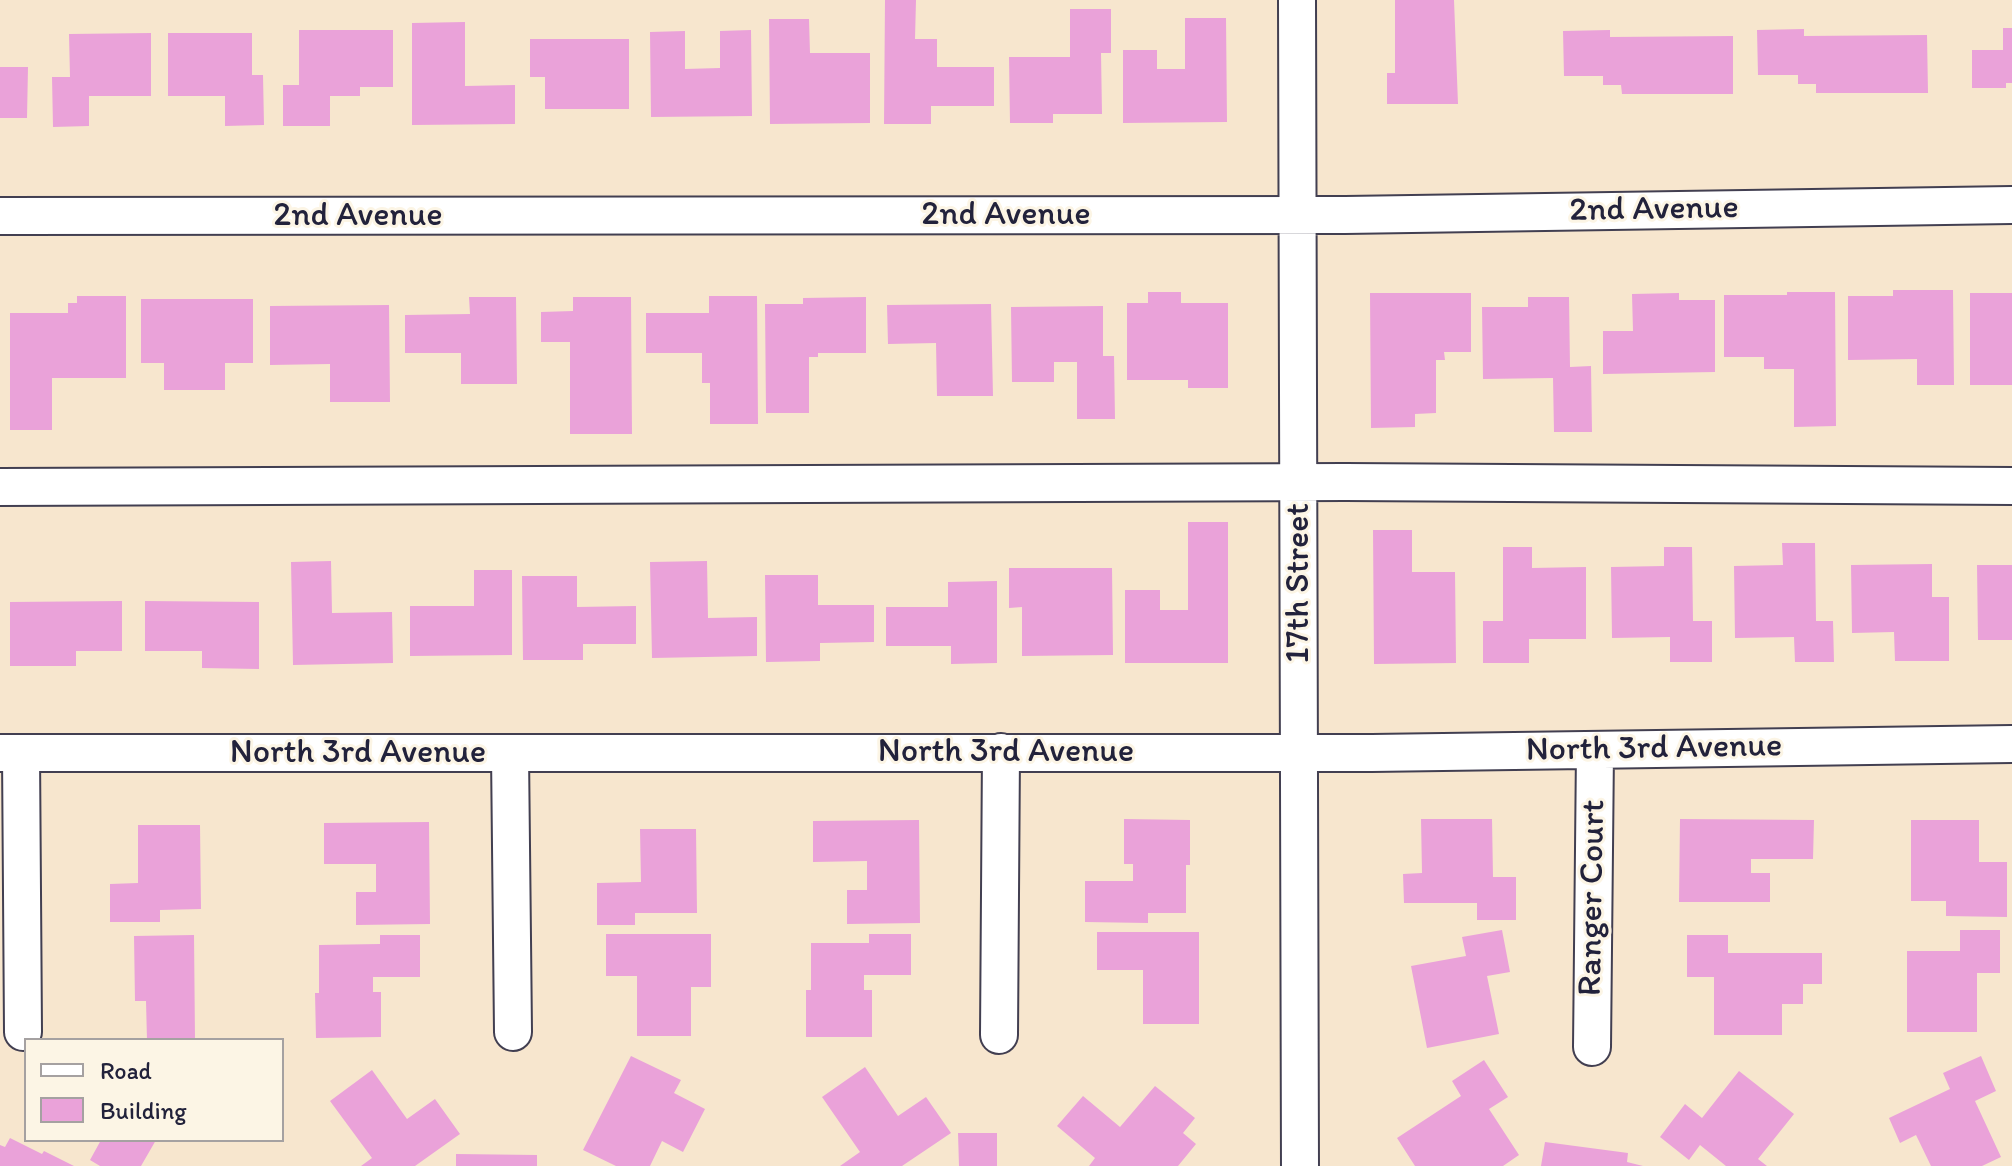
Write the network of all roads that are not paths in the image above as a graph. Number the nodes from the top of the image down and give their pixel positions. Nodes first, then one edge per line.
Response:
1 (1297, 0) edge
2 (2012, 205) edge
3 (1299, 214) junction
4 (0, 216) edge
5 (1299, 482) junction
6 (2012, 486) edge
7 (0, 487) edge
8 (2012, 744) edge
9 (1595, 750) junction
10 (1001, 752) junction
11 (1299, 752) junction
12 (10, 753) edge
13 (510, 753) junction
14 (23, 1032) dead end
15 (513, 1032) dead end
16 (999, 1035) dead end
17 (1592, 1047) dead end
18 (1300, 1166) edge

1 - 3 street, 17th Street
2 - 3 street, 2nd Avenue
3 - 4 street, 2nd Avenue
3 - 5 street, 17th Street
5 - 6 street
5 - 7 street
5 - 11 street, 17th Street
8 - 9 street, North 3rd Avenue
9 - 11 street, North 3rd Avenue
9 - 17 street, Ranger Court
10 - 11 street, North 3rd Avenue
10 - 13 street, North 3rd Avenue
10 - 16 street
11 - 18 street, 17th Street
12 - 13 street, North 3rd Avenue
12 - 14 street
13 - 15 street

